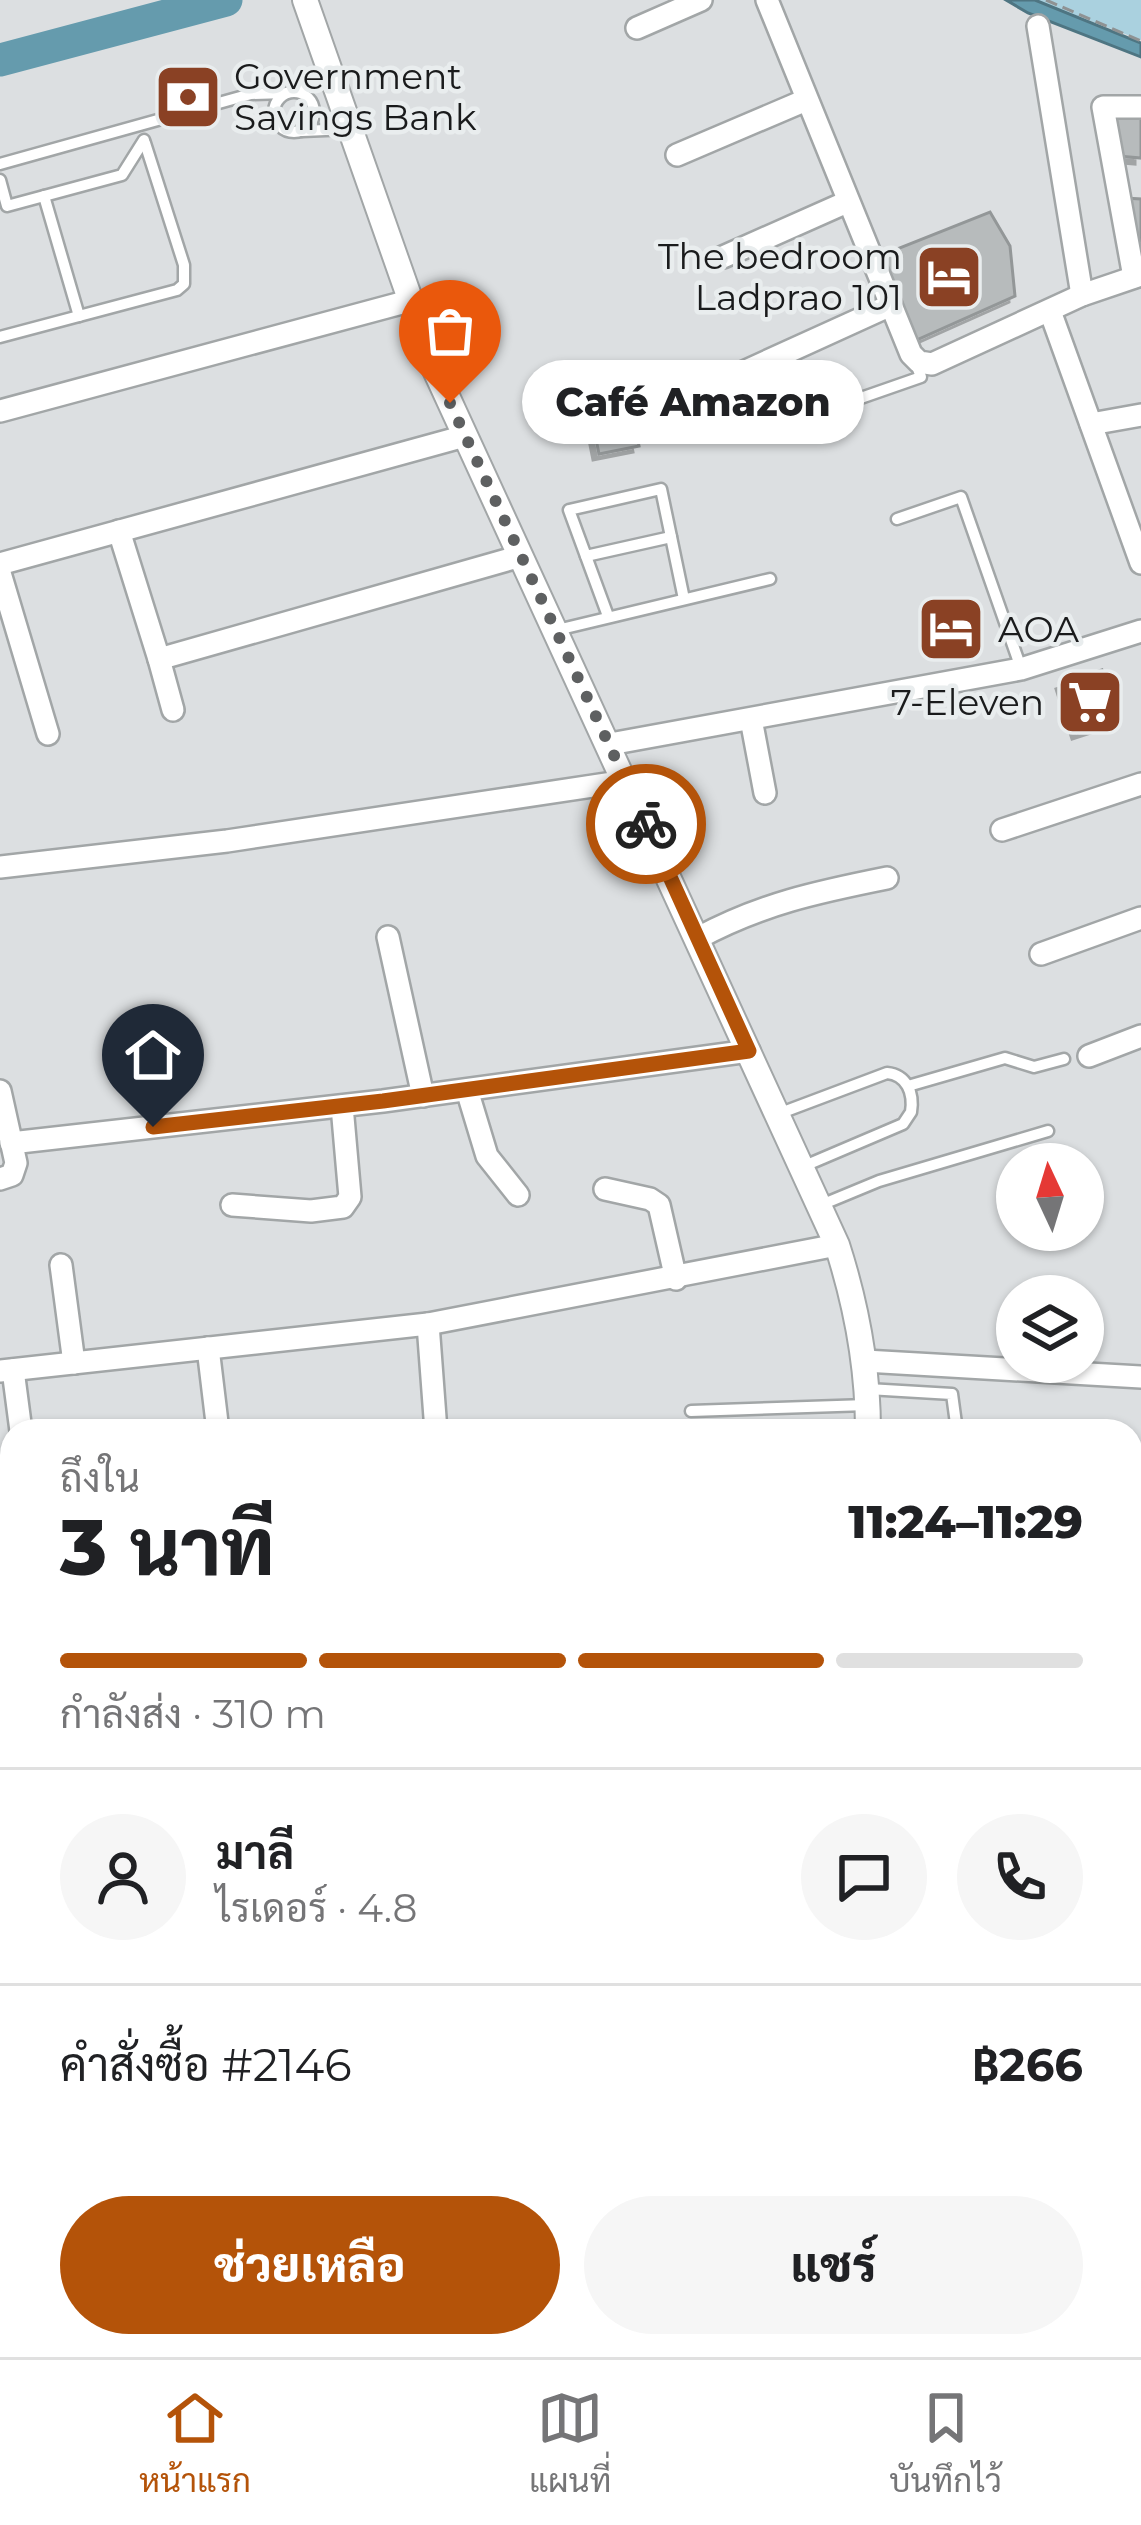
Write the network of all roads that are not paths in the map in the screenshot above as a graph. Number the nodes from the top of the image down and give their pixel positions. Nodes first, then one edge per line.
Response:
1 (305, 0) edge
2 (701, 0) edge
3 (767, 0) edge
4 (1038, 26) dead end
5 (637, 28) dead end
6 (332, 78) junction
7 (286, 93) junction
8 (806, 100) junction
9 (1141, 107) edge
10 (141, 125) junction
11 (349, 129) junction
12 (302, 131) junction
13 (145, 143) junction
14 (677, 155) dead end
15 (0, 164) edge
16 (1116, 178) junction
17 (0, 180) edge
18 (1141, 180) edge
19 (44, 196) junction
20 (847, 202) junction
21 (723, 256) dead end
22 (1137, 276) edge
23 (1082, 296) junction
24 (409, 301) junction
25 (891, 305) junction
26 (1050, 311) junction
27 (79, 316) junction
28 (0, 337) edge
29 (914, 357) junction
30 (737, 375) dead end
31 (855, 400) dead end
32 (0, 411) edge
33 (1141, 416) edge
34 (1091, 424) junction
35 (465, 436) junction
36 (898, 519) dead end
37 (119, 531) junction
38 (670, 537) junction
39 (520, 556) junction
40 (586, 556) junction
41 (1141, 563) edge
42 (0, 568) edge
43 (770, 579) dead end
44 (684, 599) junction
45 (608, 616) junction
46 (555, 630) junction
47 (1141, 631) edge
48 (159, 659) junction
49 (1022, 669) junction
50 (173, 710) dead end
51 (751, 719) junction
52 (48, 734) dead end
53 (610, 744) junction
54 (626, 781) junction
55 (1141, 784) edge
56 (765, 793) dead end
57 (1002, 830) dead end
58 (0, 867) edge
59 (887, 878) dead end
60 (1141, 918) edge
61 (388, 937) dead end
62 (698, 938) junction
63 (1040, 955) dead end
64 (1141, 1036) edge
65 (749, 1051) junction
66 (1089, 1056) dead end
67 (1064, 1059) dead end
68 (908, 1086) junction
69 (467, 1090) junction
70 (0, 1091) edge
71 (423, 1096) junction
72 (342, 1106) junction
73 (778, 1114) junction
74 (1048, 1131) dead end
75 (11, 1143) junction
76 (802, 1167) junction
77 (0, 1179) edge
78 (605, 1189) dead end
79 (518, 1195) dead end
80 (232, 1205) dead end
81 (821, 1205) junction
82 (837, 1246) junction
83 (61, 1265) dead end
84 (676, 1279) junction
85 (428, 1324) junction
86 (208, 1348) junction
87 (865, 1361) junction
88 (74, 1363) junction
89 (6, 1370) edge
90 (1141, 1378) edge
91 (868, 1408) edge
92 (691, 1412) dead end
93 (18, 1419) edge
94 (217, 1419) edge
95 (435, 1419) edge
96 (955, 1419) edge

1 - 6 street
2 - 5 street
3 - 8 street
4 - 23 street
6 - 7 lane
6 - 11 street
7 - 10 lane
7 - 12 lane
7 - 12 lane
8 - 14 street
8 - 20 street
9 - 16 street
10 - 13 lane
10 - 15 lane
11 - 12 lane
11 - 24 street
13 - 19 lane
13 - 27 lane
16 - 18 street
16 - 22 street
17 - 19 lane
19 - 27 lane
20 - 21 street
20 - 25 street
22 - 23 street
23 - 26 street
24 - 32 street
24 - 35 street
25 - 29 street
25 - 30 street
26 - 29 street
26 - 34 street
27 - 28 lane
29 - 31 lane
33 - 34 street
34 - 41 street
35 - 37 street
35 - 39 street
36 - 49 lane
37 - 42 street
37 - 48 street
38 - 40 lane
38 - 40 lane
38 - 44 lane
39 - 46 street
39 - 48 street
40 - 45 lane
42 - 52 street
43 - 44 lane
44 - 45 lane
45 - 46 lane
46 - 53 street
47 - 49 street
48 - 50 street
49 - 51 street
51 - 53 street
51 - 56 street
53 - 54 street
54 - 58 street
54 - 62 street
55 - 57 street
59 - 62 street
60 - 63 street
61 - 71 street
62 - 65 street
64 - 66 street
65 - 69 street
65 - 73 street
67 - 68 lane
68 - 73 lane
68 - 76 lane
69 - 71 street
69 - 79 street
70 - 75 street
71 - 72 street
72 - 75 street
72 - 80 street
73 - 76 street
74 - 81 lane
75 - 77 street
76 - 81 street
78 - 84 street
81 - 82 street
82 - 84 street
82 - 87 street
83 - 88 street
84 - 85 street
85 - 86 street
85 - 95 street
86 - 88 street
86 - 94 street
87 - 90 street
87 - 91 street
88 - 89 street
89 - 93 street
91 - 92 lane
91 - 96 lane

